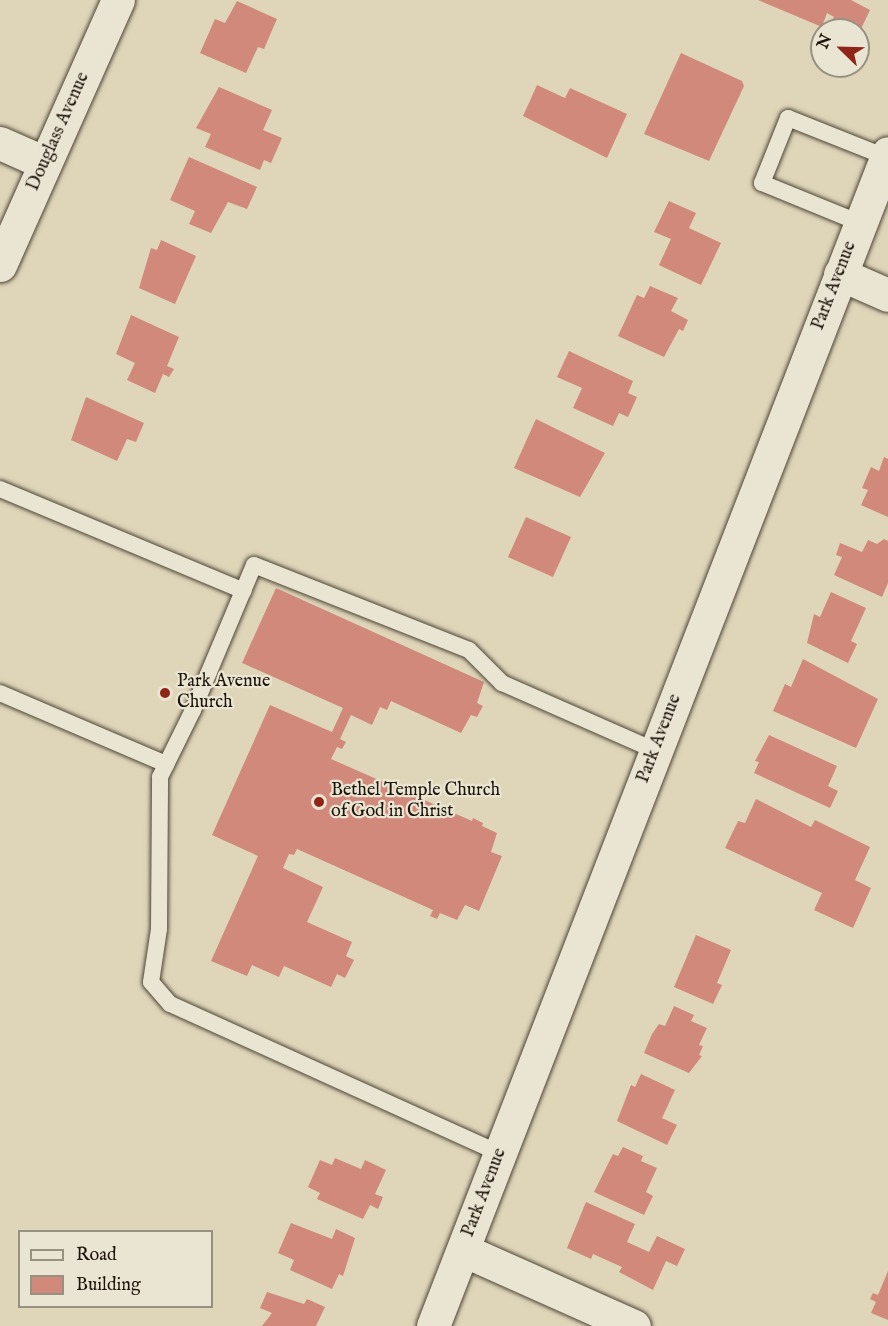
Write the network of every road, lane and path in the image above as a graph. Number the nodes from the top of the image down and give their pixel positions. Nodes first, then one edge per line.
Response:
1 (117, 0) edge
2 (0, 143) edge
3 (45, 163) junction
4 (886, 163) edge
5 (860, 223) junction
6 (0, 265) edge
7 (840, 274) junction
8 (888, 295) edge
9 (0, 489) edge
10 (244, 591) junction
11 (0, 693) edge
12 (656, 752) junction
13 (166, 765) junction
14 (501, 1154) junction
15 (463, 1250) junction
16 (433, 1326) edge
17 (634, 1326) edge

1 - 3 main road, Douglass Avenue
2 - 3 main road
3 - 6 main road, Douglass Avenue
4 - 5 main road, Park Avenue
4 - 5 lane
5 - 7 main road, Park Avenue
7 - 8 main road
7 - 12 main road, Park Avenue
9 - 10 lane
10 - 12 lane
10 - 13 lane
11 - 13 lane
12 - 14 main road, Park Avenue
13 - 14 lane
14 - 15 main road, Park Avenue
15 - 16 main road, Park Avenue
15 - 17 main road

